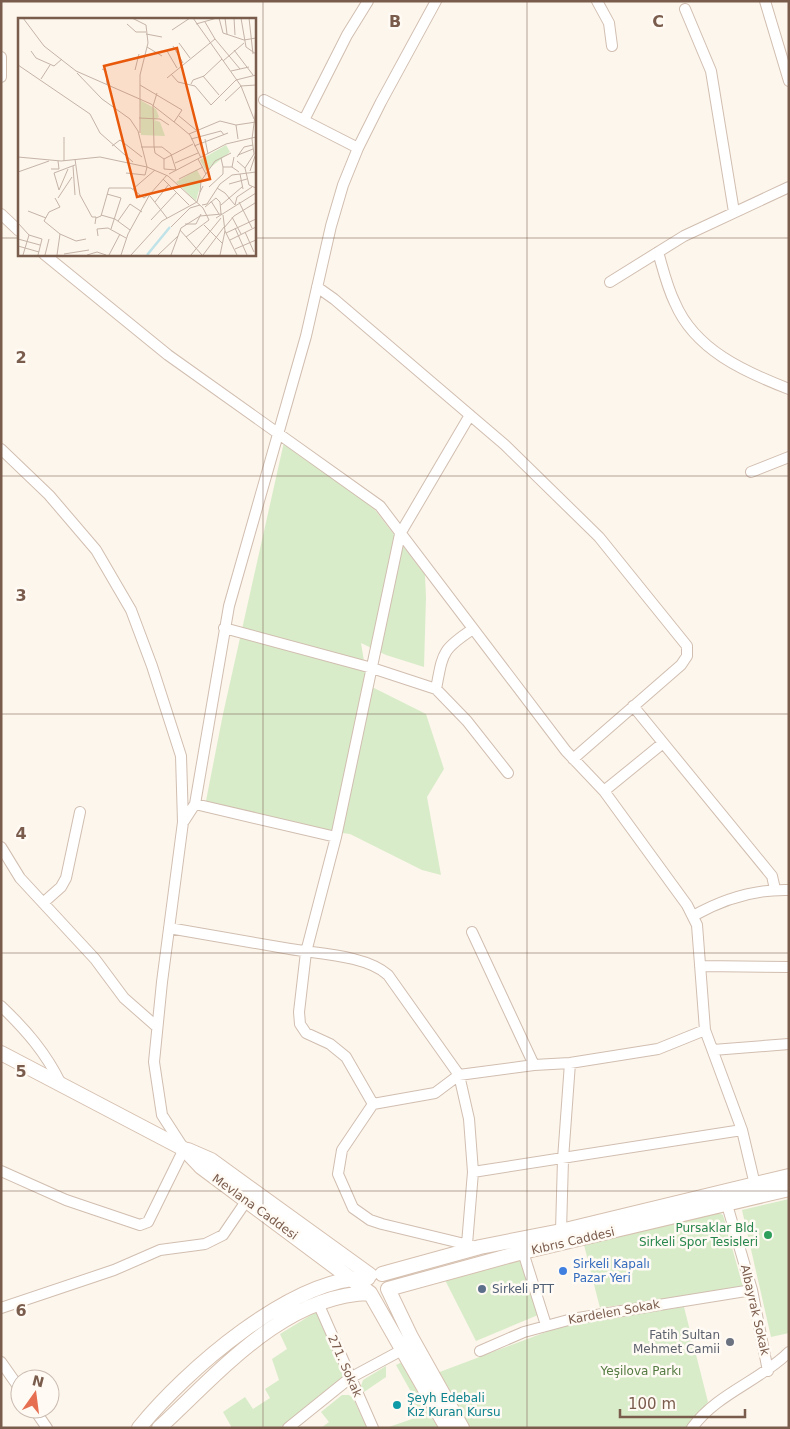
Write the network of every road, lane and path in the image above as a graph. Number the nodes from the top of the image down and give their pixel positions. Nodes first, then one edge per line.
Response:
1 (368, 1) edge
2 (436, 1) edge
3 (597, 1) edge
4 (765, 1) edge
5 (685, 9) dead end
6 (612, 46) dead end
7 (1, 57) edge
8 (1, 77) edge
9 (789, 81) edge
10 (264, 100) dead end
11 (304, 120) junction
12 (358, 148) junction
13 (789, 187) edge
14 (734, 212) junction
15 (1, 214) edge
16 (18, 230) edge
17 (658, 252) junction
18 (45, 255) edge
19 (610, 282) dead end
20 (317, 288) junction
21 (789, 389) edge
22 (470, 415) junction
23 (277, 434) junction
24 (1, 449) edge
25 (789, 457) edge
26 (751, 472) dead end
27 (400, 534) junction
28 (224, 628) junction
29 (472, 629) junction
30 (372, 668) junction
31 (436, 689) junction
32 (633, 706) junction
33 (663, 743) junction
34 (573, 758) junction
35 (508, 773) dead end
36 (604, 792) junction
37 (195, 804) junction
38 (80, 812) dead end
39 (183, 822) junction
40 (336, 837) junction
41 (1, 847) edge
42 (775, 889) junction
43 (789, 890) edge
44 (43, 903) junction
45 (693, 916) junction
46 (169, 928) junction
47 (472, 932) dead end
48 (306, 952) junction
49 (700, 966) junction
50 (789, 967) edge
51 (1, 1006) edge
52 (157, 1027) junction
53 (705, 1030) junction
54 (789, 1044) edge
55 (713, 1050) junction
56 (1, 1053) edge
57 (570, 1063) junction
58 (534, 1065) junction
59 (459, 1075) junction
60 (61, 1084) junction
61 (372, 1104) junction
62 (742, 1130) junction
63 (184, 1149) junction
64 (563, 1159) junction
65 (1, 1171) edge
66 (473, 1172) junction
67 (789, 1176) edge
68 (789, 1189) edge
69 (756, 1190) junction
70 (249, 1196) junction
71 (726, 1198) junction
72 (562, 1231) junction
73 (474, 1246) junction
74 (523, 1252) junction
75 (373, 1276) junction
76 (351, 1278) junction
77 (388, 1289) junction
78 (752, 1290) junction
79 (370, 1292) junction
80 (318, 1303) junction
81 (1, 1308) edge
82 (546, 1325) junction
83 (402, 1350) junction
84 (480, 1351) dead end
85 (789, 1352) edge
86 (1, 1362) edge
87 (768, 1371) junction
88 (10, 1375) edge
89 (350, 1378) junction
90 (141, 1427) edge
91 (159, 1428) edge
92 (288, 1428) edge
93 (373, 1428) edge
94 (447, 1428) edge
95 (462, 1428) edge
96 (692, 1428) edge

1 - 11 street
2 - 12 street
3 - 6 street
4 - 9 street
5 - 14 street
7 - 8 street
10 - 11 street
11 - 12 street
12 - 20 street
13 - 14 street
14 - 17 street
15 - 16 street
17 - 19 street
17 - 21 street
18 - 23 street
20 - 22 street
20 - 23 street
22 - 27 street
22 - 32 street
23 - 27 street
23 - 28 street
24 - 39 street
25 - 26 street
27 - 29 street
27 - 30 street
28 - 30 street
28 - 37 street
29 - 31 street
29 - 34 street
30 - 31 street
30 - 40 street
31 - 35 street
32 - 33 street
32 - 34 street
33 - 36 street
33 - 42 street
34 - 36 street
36 - 45 street
37 - 39 street
37 - 40 street
38 - 44 street
39 - 46 street
40 - 48 street
41 - 44 street
42 - 43 street
42 - 45 street
44 - 52 street
45 - 49 street
46 - 48 street
46 - 52 street
47 - 58 street
48 - 59 street
48 - 61 street
49 - 50 street
49 - 53 street
51 - 60 street
52 - 63 street
53 - 55 street
53 - 57 street
54 - 55 street
55 - 62 street
56 - 60 main road
57 - 58 street
57 - 64 street
58 - 59 street
59 - 61 street
59 - 66 street
60 - 63 main road
61 - 73 street
62 - 64 street
62 - 69 street
63 - 65 street
63 - 70 main road
64 - 66 street
64 - 72 street
66 - 73 street
67 - 69 main road
68 - 69 main road, Kıbrıs Caddesi
69 - 71 main road, Kıbrıs Caddesi
70 - 75 main road
70 - 76 main road, Mevlana Caddesi
70 - 81 street
71 - 72 main road
71 - 74 main road, Kıbrıs Caddesi
71 - 78 street, Albayrak Sokak
72 - 73 main road
73 - 75 main road
74 - 77 main road, Kıbrıs Caddesi
74 - 82 street
75 - 76 main road
75 - 77 main road
75 - 79 main road
76 - 79 main road, Mevlana Caddesi
76 - 90 main road
77 - 79 main road
77 - 95 main road
78 - 82 street, Kardelen Sokak
78 - 87 street, Albayrak Sokak
79 - 80 main road
79 - 83 main road, Mevlana Caddesi
80 - 89 street, 271. Sokak
80 - 91 main road
82 - 84 street, Kardelen Sokak
83 - 89 street
83 - 94 main road, Mevlana Caddesi
85 - 87 street
86 - 88 street
87 - 96 street
89 - 92 street
89 - 93 street, 271. Sokak

